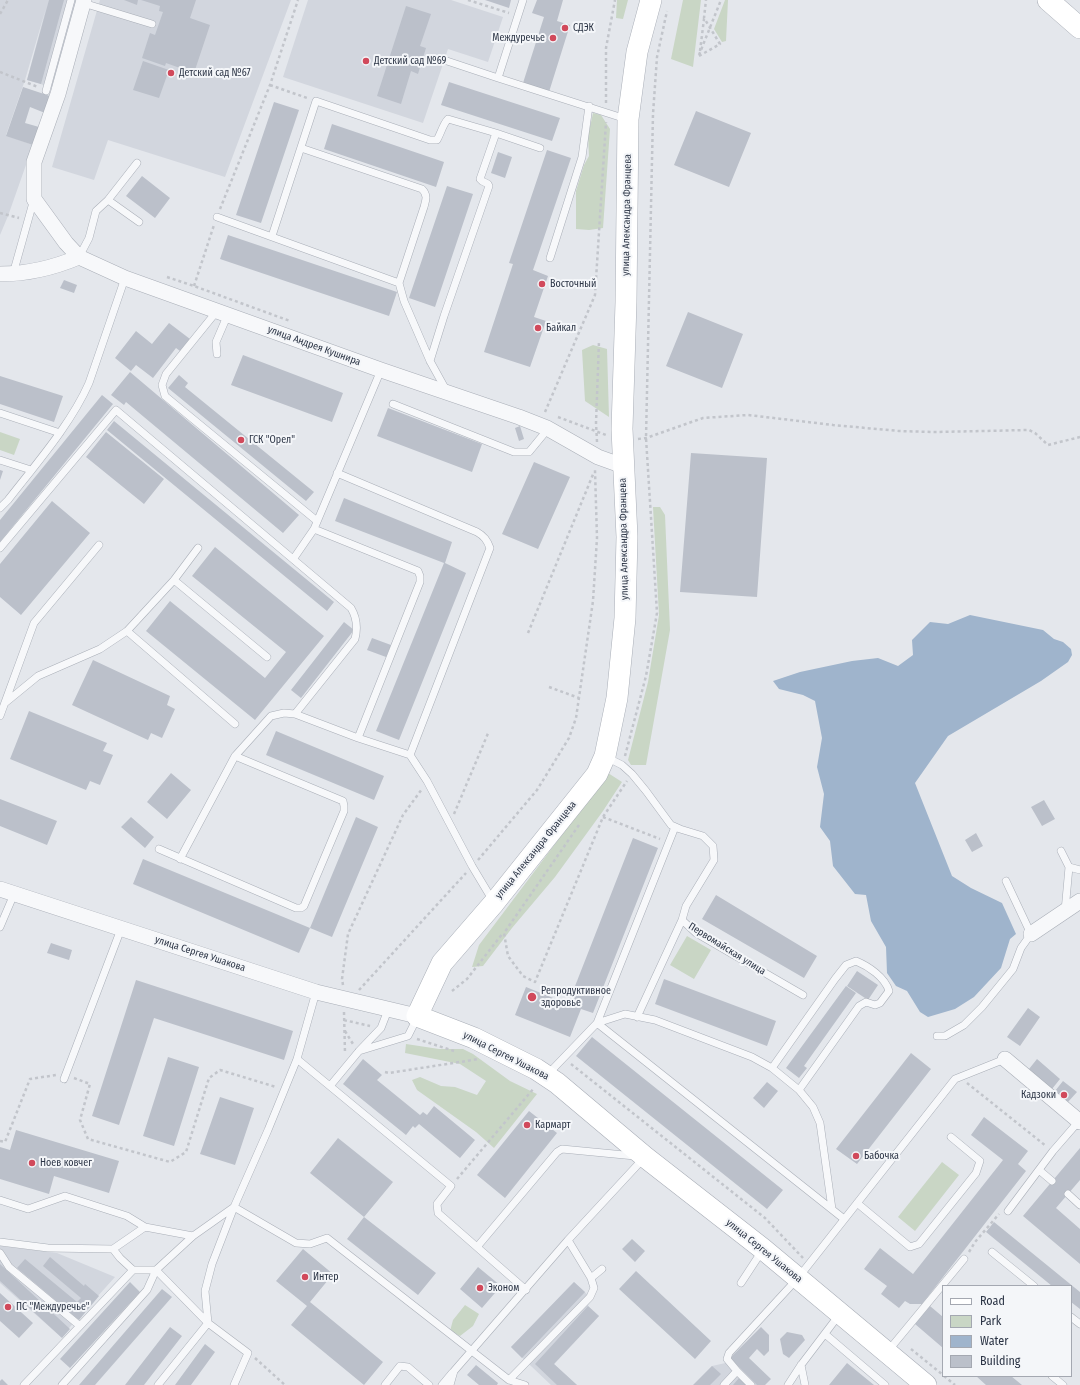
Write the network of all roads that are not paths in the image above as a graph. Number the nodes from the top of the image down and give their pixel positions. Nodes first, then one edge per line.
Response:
1 (523, 0) edge
2 (1048, 0) edge
3 (79, 1) edge
4 (659, 4) edge
5 (152, 24) dead end
6 (1080, 28) edge
7 (444, 60) dead end
8 (498, 78) junction
9 (46, 91) road end
10 (589, 106) junction
11 (628, 119) junction
12 (496, 133) junction
13 (301, 148) junction
14 (540, 148) dead end
15 (137, 163) dead end
16 (34, 200) junction
17 (108, 200) junction
18 (217, 217) road end
19 (139, 222) dead end
20 (272, 236) junction
21 (79, 257) junction
22 (550, 258) dead end
23 (7, 274) edge
24 (126, 278) junction
25 (399, 283) junction
26 (223, 312) junction
27 (217, 354) dead end
28 (430, 361) junction
29 (381, 370) junction
30 (448, 393) junction
31 (393, 404) dead end
32 (0, 413) edge
33 (547, 428) junction
34 (60, 433) junction
35 (0, 460) edge
36 (623, 466) junction
37 (31, 470) junction
38 (337, 473) junction
39 (0, 508) edge
40 (317, 521) junction
41 (314, 529) junction
42 (99, 545) dead end
43 (0, 548) edge
44 (198, 548) dead end
45 (294, 558) junction
46 (174, 580) junction
47 (127, 631) junction
48 (267, 657) dead end
49 (5, 703) junction
50 (295, 714) junction
51 (0, 716) edge
52 (235, 724) dead end
53 (358, 738) junction
54 (410, 755) junction
55 (235, 756) junction
56 (605, 756) junction
57 (675, 827) junction
58 (159, 849) dead end
59 (1061, 851) dead end
60 (180, 859) junction
61 (1069, 867) junction
62 (1080, 870) edge
63 (1006, 882) dead end
64 (0, 889) edge
65 (14, 894) junction
66 (1080, 901) edge
67 (494, 902) junction
68 (1064, 911) junction
69 (682, 920) junction
70 (0, 927) edge
71 (121, 929) junction
72 (1031, 934) junction
73 (316, 992) junction
74 (803, 996) dead end
75 (388, 1010) junction
76 (417, 1016) junction
77 (637, 1017) junction
78 (597, 1023) junction
79 (937, 1036) dead end
80 (357, 1049) junction
81 (297, 1059) junction
82 (1005, 1059) joint
83 (772, 1068) junction
84 (65, 1077) road end
85 (540, 1082) junction
86 (330, 1086) junction
87 (799, 1090) junction
88 (1080, 1121) edge
89 (951, 1137) dead end
90 (645, 1157) junction
91 (1039, 1170) junction
92 (1052, 1181) dead end
93 (1068, 1194) dead end
94 (0, 1200) edge
95 (857, 1203) junction
96 (1080, 1205) edge
97 (234, 1206) junction
98 (832, 1209) junction
99 (1008, 1211) road end
100 (844, 1219) junction
101 (145, 1227) junction
102 (193, 1236) junction
103 (568, 1240) junction
104 (0, 1242) edge
105 (477, 1247) junction
106 (113, 1248) junction
107 (763, 1249) junction
108 (992, 1252) dead end
109 (0, 1253) edge
110 (964, 1259) road end
111 (602, 1269) dead end
112 (133, 1270) junction
113 (156, 1270) junction
114 (803, 1271) junction
115 (591, 1278) junction
116 (741, 1283) dead end
117 (943, 1285) edge
118 (1033, 1285) edge
119 (942, 1286) edge
120 (526, 1290) junction
121 (841, 1314) junction
122 (1072, 1317) edge
123 (208, 1323) junction
124 (1080, 1324) edge
125 (80, 1326) junction
126 (825, 1334) junction
127 (893, 1345) junction
128 (471, 1351) junction
129 (801, 1365) junction
130 (454, 1371) junction
131 (737, 1371) junction
132 (1053, 1377) edge
133 (509, 1380) junction
134 (26, 1384) edge
135 (62, 1385) edge
136 (158, 1385) edge
137 (234, 1385) edge
138 (385, 1385) edge
139 (429, 1385) edge
140 (442, 1385) edge
141 (450, 1385) edge
142 (525, 1385) edge
143 (724, 1385) edge
144 (752, 1385) edge
145 (788, 1385) edge
146 (805, 1385) edge
147 (885, 1385) edge
148 (926, 1385) edge
149 (1063, 1385) edge

1 - 8 lane
2 - 6 street
3 - 5 lane
3 - 9 lane
3 - 16 street
4 - 11 street, улица Александра Францева
7 - 8 lane
8 - 10 lane
10 - 11 lane
10 - 22 lane
11 - 36 street, улица Александра Францева
12 - 13 lane
12 - 14 lane
12 - 28 lane
13 - 20 lane
13 - 25 lane
15 - 17 lane
16 - 21 street
16 - 23 lane
17 - 19 lane
17 - 21 lane
18 - 20 lane
20 - 25 lane
21 - 23 street
21 - 24 street, улица Андрея Кушнира
24 - 26 street, улица Андрея Кушнира
24 - 34 lane
25 - 28 lane
26 - 27 lane
26 - 29 street, улица Андрея Кушнира
26 - 40 lane
28 - 30 lane
29 - 30 street, улица Андрея Кушнира
29 - 38 lane
30 - 33 street, улица Андрея Кушнира
31 - 33 lane
32 - 34 lane
33 - 36 street, улица Андрея Кушнира
34 - 37 lane
35 - 37 lane
36 - 56 street, улица Александра Францева
37 - 39 lane
38 - 40 lane
38 - 54 lane
40 - 41 lane
41 - 45 lane
41 - 53 lane
42 - 49 lane
43 - 45 lane
44 - 46 lane
45 - 50 lane
46 - 47 lane
46 - 48 lane
47 - 49 lane
47 - 52 lane
49 - 51 lane
50 - 53 lane
50 - 55 lane
53 - 54 lane
54 - 67 lane
55 - 60 lane
55 - 60 lane
56 - 57 lane
56 - 67 street, улица Александра Францева
57 - 69 lane, Первомайская улица
57 - 78 lane
58 - 60 lane
59 - 61 lane
61 - 62 lane
61 - 68 lane
63 - 72 lane
64 - 65 street, улица Сергея Ушакова
65 - 70 lane
65 - 71 street, улица Сергея Ушакова
66 - 68 street
67 - 76 street, улица Александра Францева
68 - 72 street
69 - 74 lane, Первомайская улица
69 - 77 lane
71 - 73 street, улица Сергея Ушакова
71 - 84 lane
72 - 79 lane
73 - 75 street, улица Сергея Ушакова
73 - 81 lane
75 - 76 street, улица Сергея Ушакова
75 - 80 lane
76 - 80 lane
76 - 85 street, улица Сергея Ушакова
77 - 78 lane
77 - 83 lane
78 - 85 lane
78 - 98 lane
80 - 86 lane
81 - 86 lane
81 - 97 lane
82 - 88 street
82 - 95 lane
83 - 87 lane
83 - 87 lane
85 - 90 street, улица Сергея Ушакова
86 - 105 lane
87 - 98 lane
88 - 91 lane
89 - 95 lane
90 - 103 lane
90 - 105 lane
90 - 107 street, улица Сергея Ушакова
91 - 92 lane
91 - 99 lane
93 - 96 lane
94 - 101 lane
95 - 100 lane
97 - 102 lane
97 - 123 lane
97 - 128 lane
98 - 100 lane
100 - 114 lane
101 - 102 lane
101 - 106 lane
102 - 113 lane
103 - 115 lane
103 - 120 lane
104 - 106 lane
105 - 120 lane
106 - 112 lane
107 - 114 street, улица Сергея Ушакова
107 - 116 lane
108 - 118 lane
109 - 125 lane
110 - 117 lane
111 - 115 lane
112 - 113 lane
112 - 125 lane
113 - 123 lane
113 - 135 lane
114 - 121 street, улица Сергея Ушакова
114 - 131 lane
115 - 133 lane
119 - 127 lane
120 - 128 lane
121 - 126 lane
121 - 127 street, улица Сергея Ушакова
122 - 124 lane
123 - 136 lane
123 - 137 lane
125 - 134 lane
126 - 129 lane
126 - 147 lane
127 - 148 street, улица Сергея Ушакова
128 - 130 lane
128 - 133 lane
129 - 145 lane
129 - 146 lane
130 - 140 lane
130 - 141 lane
131 - 143 lane
131 - 144 lane
132 - 149 lane
133 - 142 lane
138 - 139 lane

